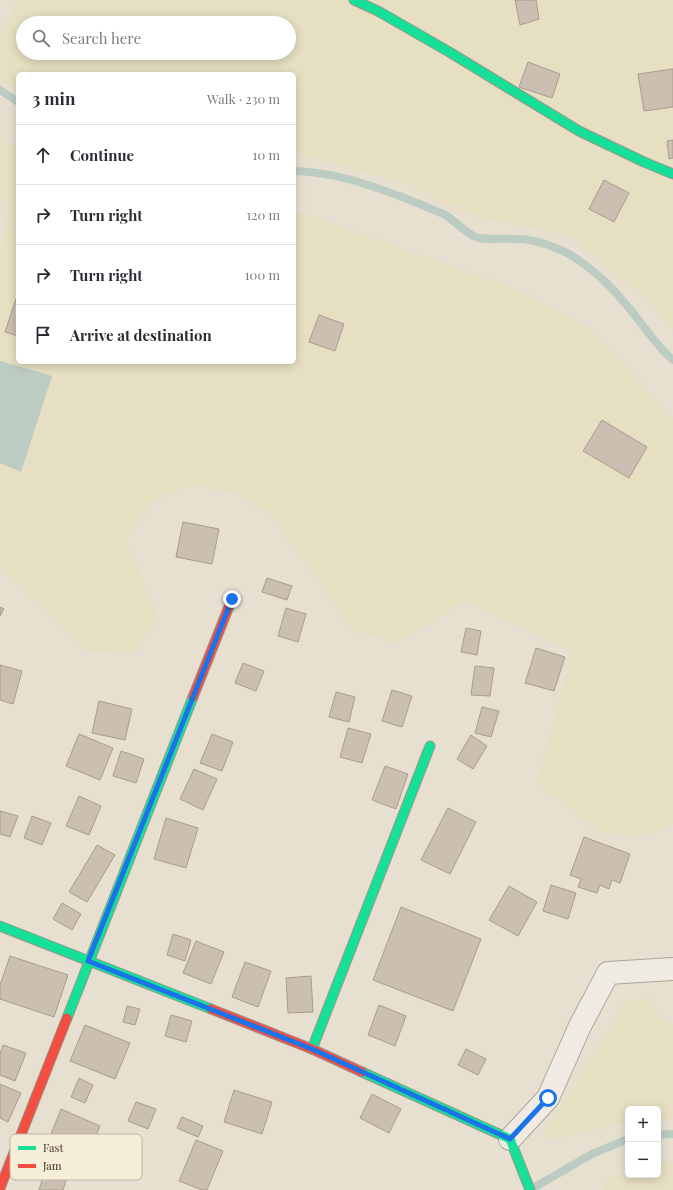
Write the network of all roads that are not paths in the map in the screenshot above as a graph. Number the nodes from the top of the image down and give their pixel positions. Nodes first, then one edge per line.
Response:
1 (354, 0) edge
2 (673, 174) edge
3 (232, 599) dead end
4 (430, 746) dead end
5 (0, 926) edge
6 (88, 961) junction
7 (673, 968) edge
8 (312, 1049) junction
9 (21, 1134) edge
10 (510, 1139) junction
11 (10, 1162) edge
12 (0, 1188) edge
13 (530, 1190) edge

1 - 2 street
3 - 6 street
4 - 8 street
5 - 6 street
6 - 8 street
6 - 9 street
7 - 10 street
8 - 10 street
10 - 13 street
11 - 12 street

